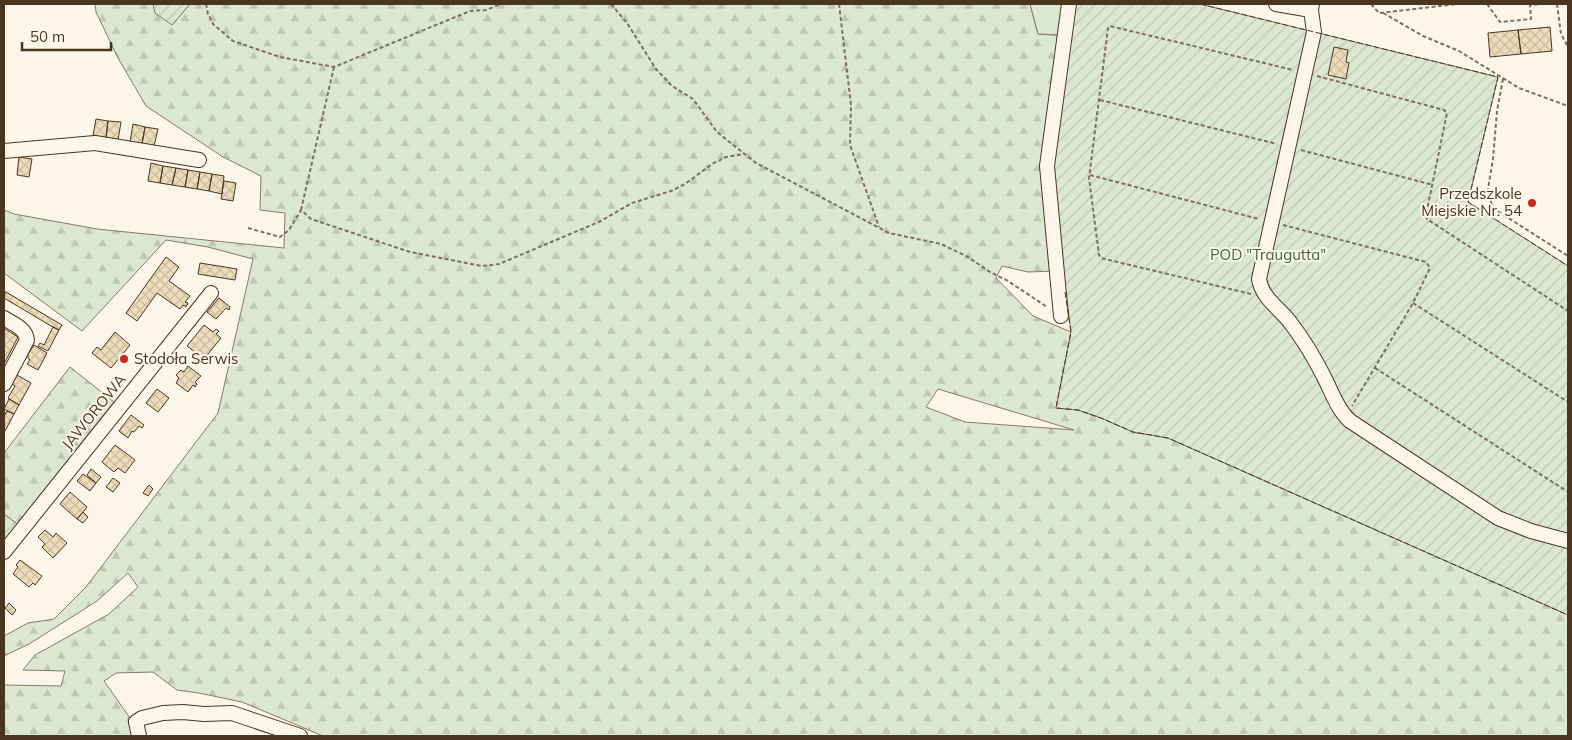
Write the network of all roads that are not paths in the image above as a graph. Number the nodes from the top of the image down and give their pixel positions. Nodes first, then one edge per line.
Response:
1 (1069, 4) edge
2 (1276, 4) edge
3 (1311, 7) edge
4 (4, 150) edge
5 (199, 160) dead end
6 (211, 293) dead end
7 (1061, 316) road end
8 (4, 318) edge
9 (4, 384) edge
10 (1568, 541) edge
11 (4, 552) edge
12 (140, 736) edge
13 (300, 736) edge

1 - 7 street
2 - 3 street
3 - 10 street
4 - 5 street
6 - 11 street, JAWOROWA
8 - 9 street
12 - 13 street

